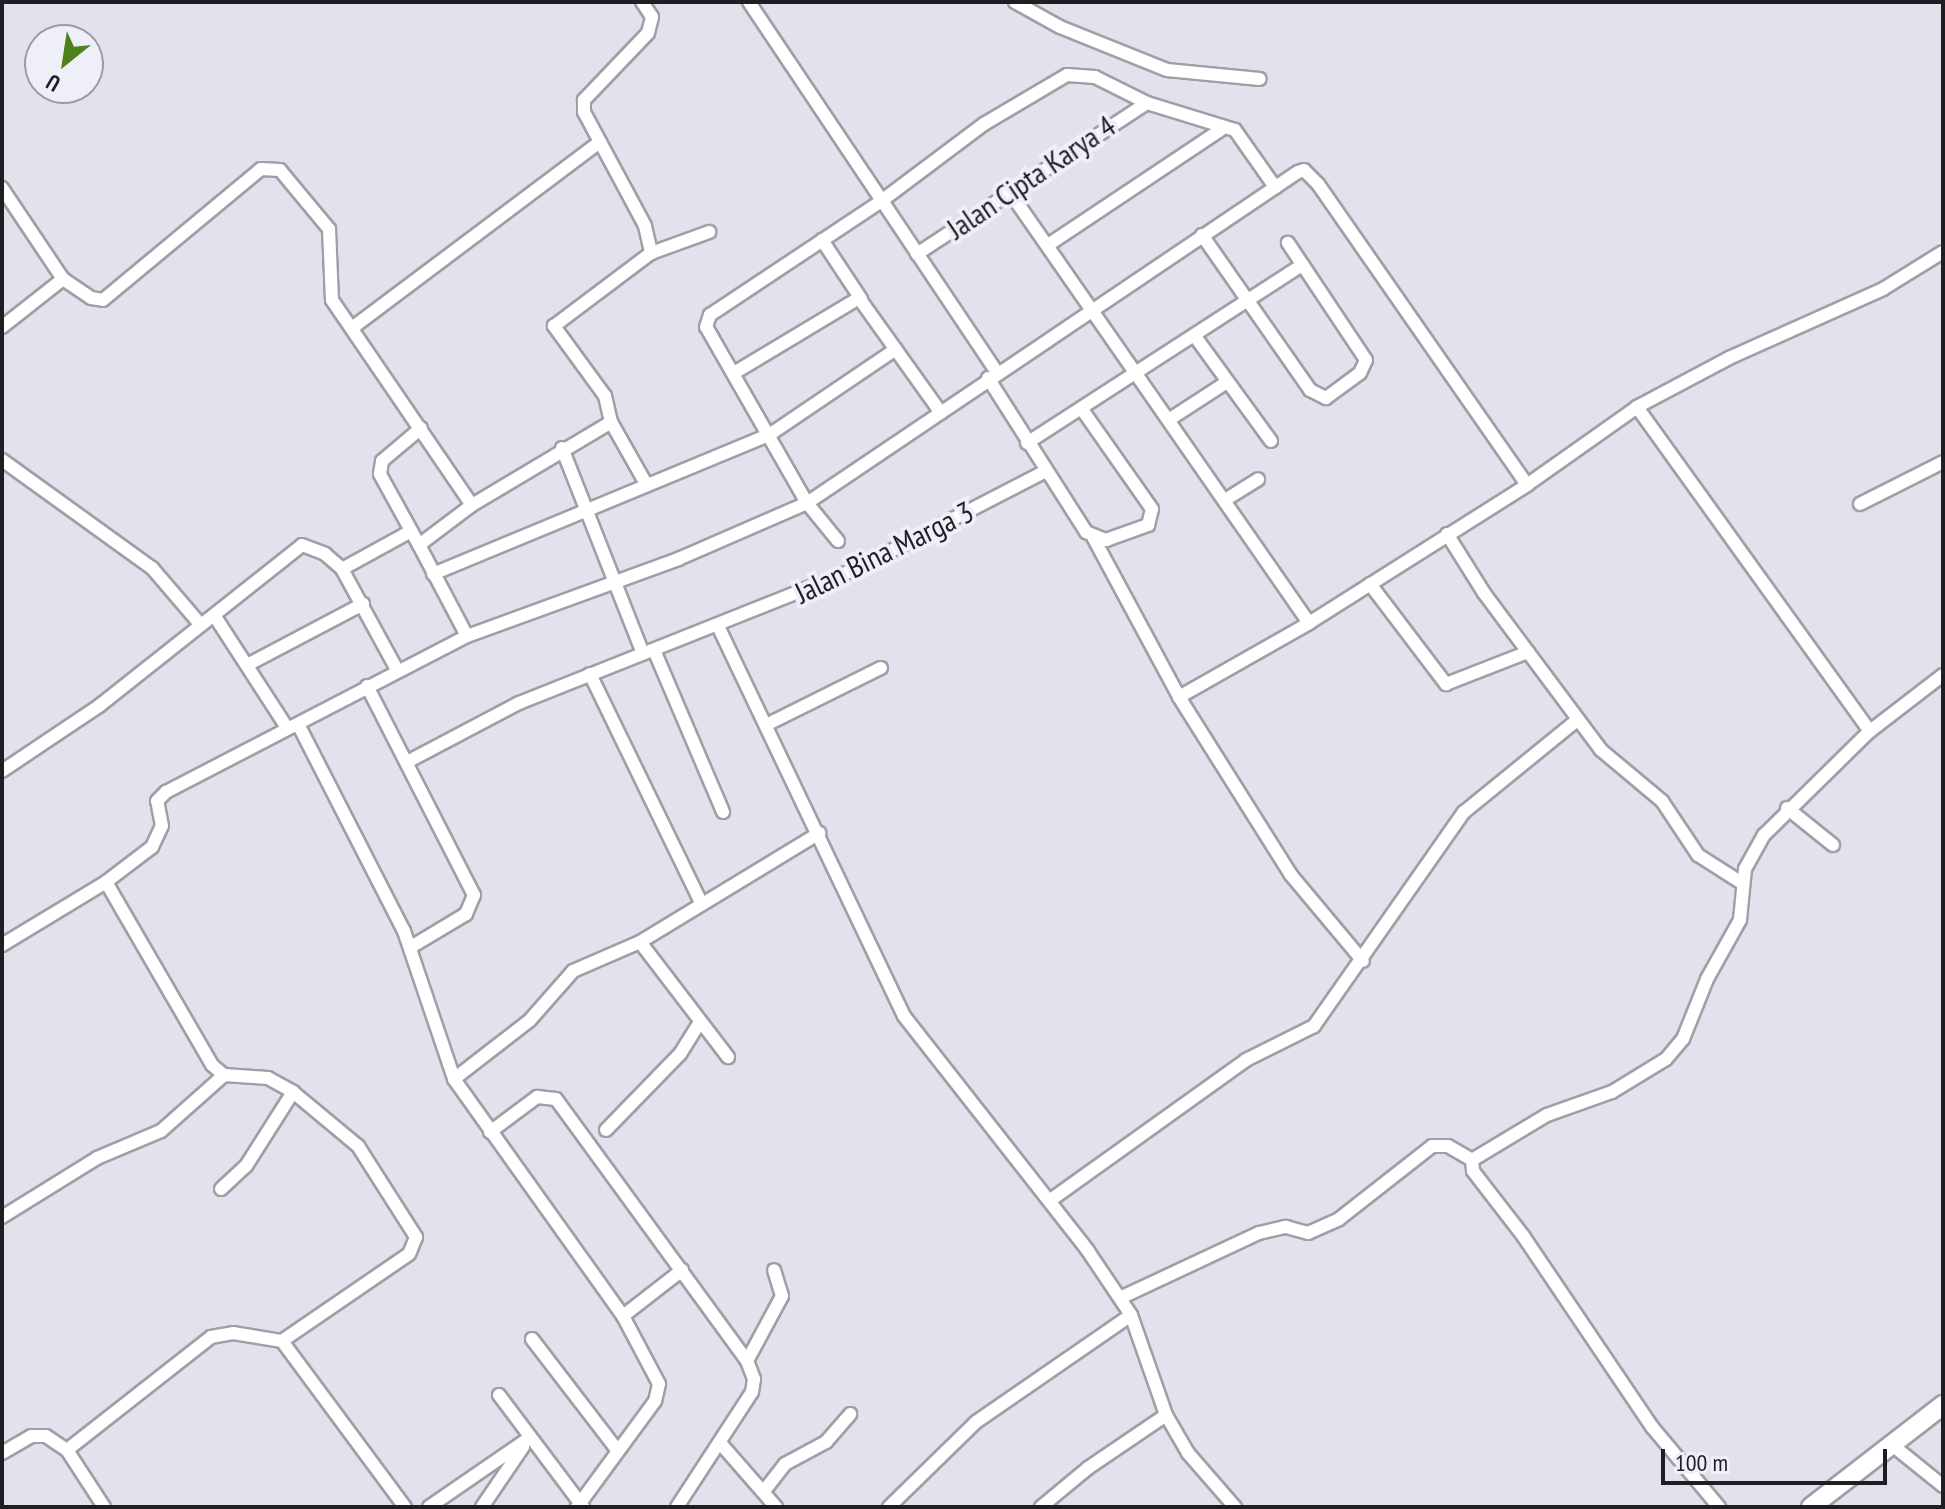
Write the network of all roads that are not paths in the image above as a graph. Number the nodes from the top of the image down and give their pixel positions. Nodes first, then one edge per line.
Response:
1 (642, 2) edge
2 (749, 2) edge
3 (1015, 2) edge
4 (1260, 79) dead end
5 (1147, 103) junction
6 (1222, 129) junction
7 (600, 142) junction
8 (1275, 187) junction
9 (2, 188) edge
10 (1009, 191) junction
11 (880, 202) junction
12 (709, 232) dead end
13 (1202, 235) junction
14 (822, 240) junction
15 (1288, 243) dead end
16 (1048, 245) junction
17 (1943, 252) edge
18 (651, 253) junction
19 (917, 254) junction
20 (1302, 265) junction
21 (63, 279) junction
22 (861, 299) junction
23 (1247, 300) junction
24 (1093, 308) junction
25 (2, 327) edge
26 (352, 328) junction
27 (1194, 335) junction
28 (896, 349) junction
29 (1137, 372) junction
30 (734, 373) junction
31 (993, 376) junction
32 (1227, 382) junction
33 (1637, 407) junction
34 (1081, 408) junction
35 (941, 413) junction
36 (1170, 419) junction
37 (611, 422) junction
38 (421, 428) junction
39 (769, 435) junction
40 (1271, 441) dead end
41 (1027, 443) junction
42 (562, 448) junction
43 (2, 460) edge
44 (1943, 462) edge
45 (1046, 471) junction
46 (1258, 479) dead end
47 (645, 482) junction
48 (1527, 485) junction
49 (1225, 500) junction
50 (807, 503) junction
51 (1860, 504) dead end
52 (472, 505) junction
53 (590, 509) junction
54 (411, 531) junction
55 (1447, 534) junction
56 (1093, 537) junction
57 (838, 541) dead end
58 (419, 545) junction
59 (342, 569) junction
60 (433, 574) junction
61 (615, 581) junction
62 (1370, 584) junction
63 (363, 604) junction
64 (214, 615) junction
65 (1309, 623) junction
66 (200, 624) junction
67 (718, 626) junction
68 (467, 636) junction
69 (648, 652) junction
70 (1528, 652) junction
71 (249, 664) junction
72 (881, 668) dead end
73 (397, 670) junction
74 (590, 674) junction
75 (1943, 675) edge
76 (367, 686) junction
77 (1179, 697) junction
78 (1576, 721) junction
79 (768, 724) junction
80 (293, 726) junction
81 (1870, 731) junction
82 (407, 762) junction
83 (2, 771) edge
84 (1787, 808) junction
85 (723, 812) dead end
86 (819, 833) junction
87 (1833, 845) dead end
88 (106, 882) junction
89 (1742, 883) junction
90 (701, 903) junction
91 (640, 942) junction
92 (2, 945) edge
93 (411, 947) junction
94 (1363, 961) junction
95 (700, 1022) junction
96 (728, 1057) dead end
97 (224, 1075) junction
98 (454, 1079) junction
99 (293, 1092) junction
100 (606, 1130) dead end
101 (490, 1132) junction
102 (1472, 1160) junction
103 (221, 1189) dead end
104 (1052, 1199) junction
105 (2, 1217) edge
106 (682, 1270) junction
107 (774, 1270) dead end
108 (1120, 1298) junction
109 (1131, 1315) junction
110 (623, 1316) junction
111 (532, 1339) dead end
112 (282, 1341) junction
113 (747, 1361) junction
114 (499, 1395) dead end
115 (1943, 1405) edge
116 (850, 1414) dead end
117 (1166, 1415) junction
118 (528, 1439) junction
119 (721, 1444) junction
120 (1891, 1444) junction
121 (67, 1450) junction
122 (618, 1451) junction
123 (2, 1453) edge
124 (1943, 1486) edge
125 (764, 1491) junction
126 (895, 1505) edge
127 (580, 1506) edge
128 (104, 1507) edge
129 (405, 1507) edge
130 (429, 1507) edge
131 (482, 1507) edge
132 (677, 1507) edge
133 (776, 1507) edge
134 (1041, 1507) edge
135 (1235, 1507) edge
136 (1719, 1507) edge
137 (1811, 1507) edge

1 - 7 street
2 - 11 street
3 - 4 street
5 - 6 street
5 - 10 street, Jalan Cipta Karya 4
5 - 11 street
6 - 8 street
6 - 16 street
7 - 18 street
7 - 26 street
8 - 13 street
8 - 48 street
9 - 21 street
10 - 16 street
10 - 19 street, Jalan Cipta Karya 4
11 - 14 street
11 - 19 street
12 - 18 street
13 - 23 street
13 - 24 street
14 - 22 street
14 - 30 street
15 - 20 street
16 - 24 street
17 - 33 street
18 - 37 street
19 - 31 street
20 - 23 street
20 - 23 street
21 - 25 street
21 - 26 street
22 - 28 street
22 - 30 street
23 - 27 street
24 - 29 street
24 - 31 street
26 - 38 street
27 - 29 street
27 - 32 street
28 - 35 street
28 - 39 street
29 - 34 street
29 - 36 street
30 - 39 street
31 - 35 street
31 - 41 street
32 - 36 street
32 - 40 street
33 - 48 street
33 - 81 street
34 - 41 street
34 - 56 street
35 - 50 street
36 - 49 street
37 - 42 street
37 - 47 street
38 - 52 street
38 - 54 street
39 - 47 street
39 - 50 street
41 - 45 street
42 - 52 street
42 - 53 street
43 - 66 street
44 - 51 street
45 - 56 street
45 - 67 street, Jalan Bina Marga 3
46 - 49 street
47 - 53 street
48 - 55 street
49 - 65 street
50 - 57 street
50 - 61 street
52 - 58 street
53 - 60 street
53 - 61 street
54 - 58 street
54 - 59 street
55 - 62 street
55 - 70 street
56 - 77 street
58 - 60 street
59 - 63 street
59 - 64 street
60 - 68 street
61 - 68 street
61 - 69 street
62 - 65 street
62 - 70 street
63 - 71 street
63 - 73 street
64 - 66 street
64 - 71 street
65 - 77 street
66 - 83 street
67 - 69 street, Jalan Bina Marga 3
67 - 79 street
68 - 73 street
69 - 74 street, Jalan Bina Marga 3
69 - 85 street
70 - 78 street
71 - 80 street
72 - 79 street
73 - 76 street
74 - 82 street, Jalan Bina Marga 3
74 - 90 street
75 - 81 street
76 - 80 street
76 - 82 street
77 - 94 street
78 - 89 street
78 - 94 street
79 - 86 street
80 - 88 street
80 - 93 street
81 - 84 street
82 - 93 street
84 - 87 street
84 - 89 street
86 - 90 street
86 - 104 street
88 - 92 street
88 - 97 street
89 - 102 street
90 - 91 street
91 - 95 street
91 - 98 street
93 - 98 street
94 - 104 street
95 - 96 street
95 - 100 street
97 - 99 street
97 - 105 street
98 - 101 street
99 - 103 street
99 - 112 street
101 - 106 street
101 - 110 street
102 - 108 street
102 - 136 street
104 - 108 street
106 - 110 street
106 - 113 street
107 - 113 street
108 - 109 street
109 - 117 street
109 - 126 street
110 - 122 street
111 - 122 street
112 - 121 street
112 - 129 street
113 - 119 street
114 - 118 street
115 - 120 street
116 - 125 street
117 - 134 street
117 - 135 street
118 - 127 street
118 - 130 street
118 - 131 street
119 - 125 street
119 - 132 street
120 - 124 street
120 - 137 street
121 - 123 street
121 - 128 street
122 - 127 street
125 - 133 street

